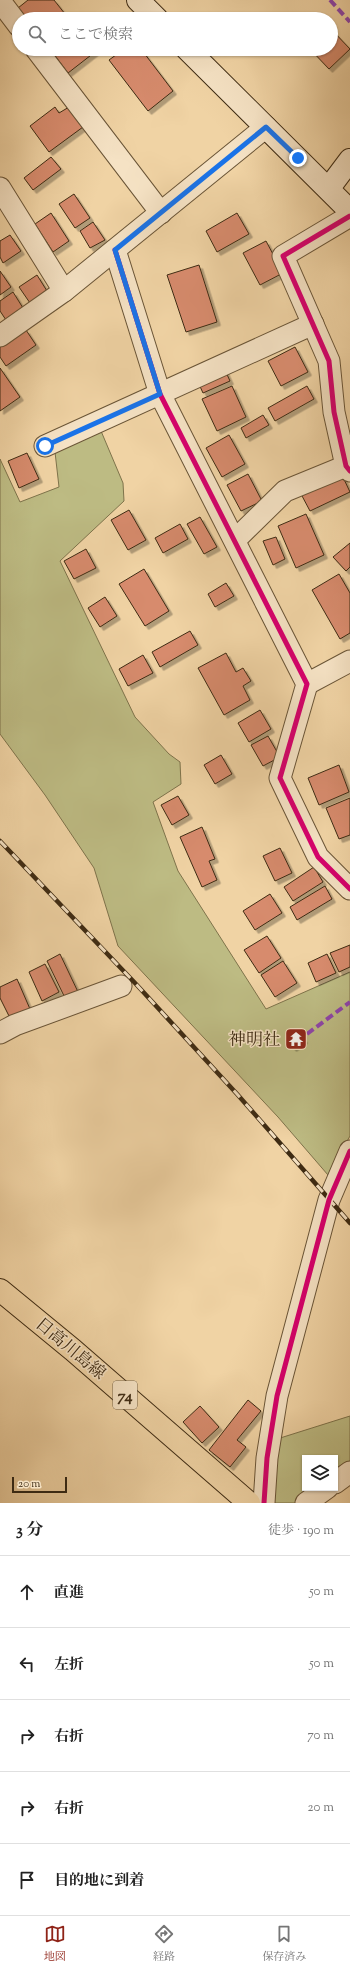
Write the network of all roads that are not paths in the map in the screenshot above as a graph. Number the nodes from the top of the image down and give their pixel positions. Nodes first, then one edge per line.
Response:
1 (138, 0) edge
2 (0, 1) edge
3 (150, 12) edge
4 (12, 17) edge
5 (41, 56) edge
6 (195, 56) edge
7 (266, 127) junction
8 (350, 160) edge
9 (0, 188) edge
10 (328, 188) junction
11 (350, 210) edge
12 (160, 213) junction
13 (350, 216) edge
14 (115, 250) junction
15 (64, 291) junction
16 (313, 324) junction
17 (0, 336) edge
18 (160, 394) junction
19 (45, 446) dead end
20 (348, 467) edge
21 (235, 540) junction
22 (350, 661) edge
23 (307, 684) junction
24 (350, 889) edge
25 (122, 986) dead end
26 (0, 1033) edge
27 (350, 1151) edge
28 (0, 1290) edge
29 (350, 1472) edge
30 (338, 1481) edge
31 (323, 1491) edge
32 (249, 1503) edge
33 (264, 1503) edge
34 (306, 1503) edge

1 - 3 street
2 - 4 street
5 - 12 street
6 - 7 street
7 - 10 street
7 - 12 street
8 - 10 street
9 - 15 street
10 - 11 street
12 - 14 street
13 - 16 street
14 - 15 street
14 - 18 street
15 - 17 street
16 - 18 street
16 - 20 street
18 - 19 street
18 - 21 street
20 - 21 street
21 - 23 street
22 - 23 street
23 - 24 street
25 - 26 street
27 - 33 street
28 - 32 main road, 日高川島線 / 74
29 - 30 street
31 - 34 street

